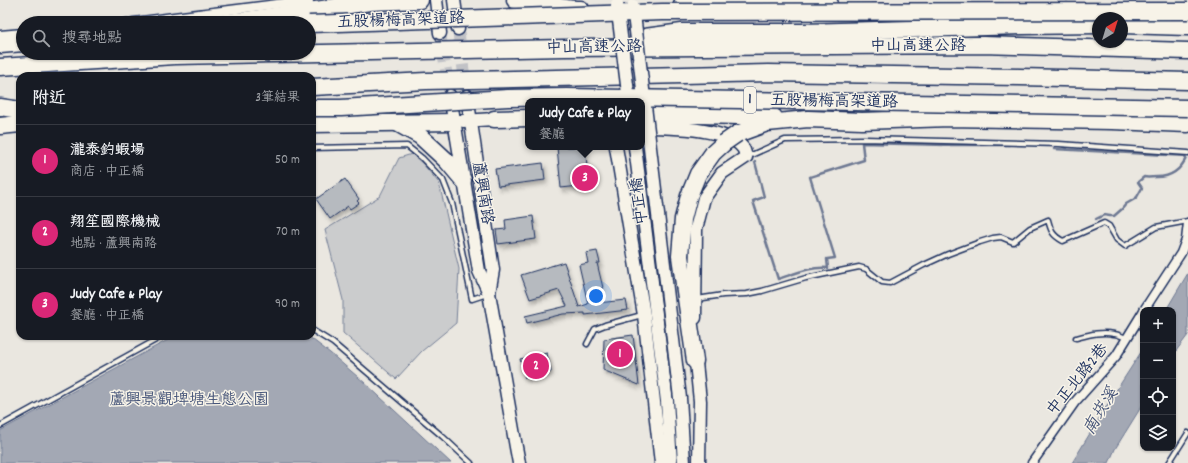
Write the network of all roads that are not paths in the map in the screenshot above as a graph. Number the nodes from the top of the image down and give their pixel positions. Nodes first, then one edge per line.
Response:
1 (308, 0) edge
2 (420, 0) edge
3 (436, 0) edge
4 (454, 0) edge
5 (515, 0) edge
6 (616, 0) edge
7 (632, 0) edge
8 (373, 1) edge
9 (743, 1) edge
10 (1188, 7) edge
11 (1188, 11) edge
12 (181, 16) edge
13 (273, 16) edge
14 (316, 24) edge
15 (1092, 25) edge
16 (1128, 25) edge
17 (1188, 27) edge
18 (458, 29) tunnel mouth
19 (440, 32) tunnel mouth
20 (16, 34) edge
21 (0, 35) edge
22 (16, 44) edge
23 (0, 45) edge
24 (565, 48) junction
25 (1188, 51) edge
26 (316, 53) edge
27 (16, 58) edge
28 (111, 60) edge
29 (0, 62) edge
30 (0, 67) edge
31 (1188, 81) edge
32 (316, 87) edge
33 (450, 96) tunnel mouth
34 (467, 96) tunnel mouth
35 (623, 98) edge
36 (629, 98) edge
37 (644, 98) edge
38 (645, 98) edge
39 (16, 104) edge
40 (0, 106) edge
41 (316, 108) edge
42 (645, 108) edge
43 (1188, 108) edge
44 (16, 109) edge
45 (645, 115) edge
46 (525, 118) edge
47 (494, 119) junction
48 (808, 119) junction
49 (470, 120) junction
50 (395, 122) junction
51 (454, 122) junction
52 (525, 123) edge
53 (16, 124) edge
54 (316, 124) edge
55 (1188, 124) edge
56 (0, 126) edge
57 (645, 127) edge
58 (316, 148) edge
59 (616, 150) edge
60 (635, 150) edge
61 (1188, 153) edge
62 (746, 157) junction
63 (464, 180) junction
64 (1188, 222) edge
65 (490, 293) junction
66 (695, 299) junction
67 (1147, 307) edge
68 (644, 315) junction
69 (1140, 317) edge
70 (316, 332) edge
71 (1076, 338) dead end
72 (1126, 338) junction
73 (155, 340) edge
74 (587, 344) dead end
75 (695, 361) junction
76 (0, 426) edge
77 (1188, 433) edge
78 (471, 463) edge
79 (519, 463) edge
80 (661, 463) edge
81 (671, 463) edge
82 (684, 463) edge
83 (699, 463) edge
84 (1032, 463) edge
85 (1169, 463) edge

1 - 12 street
2 - 8 highway
3 - 19 street
4 - 18 street
5 - 9 highway
6 - 36 street, bridge
7 - 37 street, 中正橋, bridge
8 - 13 highway
9 - 10 highway
11 - 14 highway, 五股楊梅高架道路, bridge
15 - 24 highway
16 - 17 highway
20 - 21 street
22 - 23 highway
24 - 25 highway, 中山高速公路
24 - 26 highway, 中山高速公路
27 - 29 highway
28 - 30 highway, 中山高速公路
31 - 32 highway, 中山高速公路 / 1
33 - 51 street, 蘆興南路
34 - 49 street, 蘆興南路
35 - 41 highway, 五股楊梅高架道路 / 1, bridge
38 - 43 highway, 五股楊梅高架道路 / 1, bridge
39 - 40 highway
40 - 44 highway
42 - 82 street, 中正橋, bridge
45 - 48 highway
46 - 47 highway
47 - 49 street
47 - 52 street
48 - 55 highway
48 - 75 highway, bridge
49 - 51 street
49 - 65 street, 蘆興南路
50 - 51 highway
50 - 54 highway
50 - 63 highway
51 - 63 street, 蘆興南路
53 - 56 highway
57 - 62 street
58 - 65 lane
59 - 68 street
60 - 81 street, 中正橋
61 - 62 lane
62 - 66 street
63 - 65 street, 蘆興南路
64 - 66 lane
64 - 67 street, 中正北路2巷
65 - 79 street, 蘆興南路
66 - 75 street
68 - 74 lane
68 - 80 street
69 - 72 street, 中正北路2巷
70 - 78 lane
71 - 72 lane
72 - 84 street, 中正北路2巷
73 - 76 lane
75 - 83 street
77 - 85 lane

